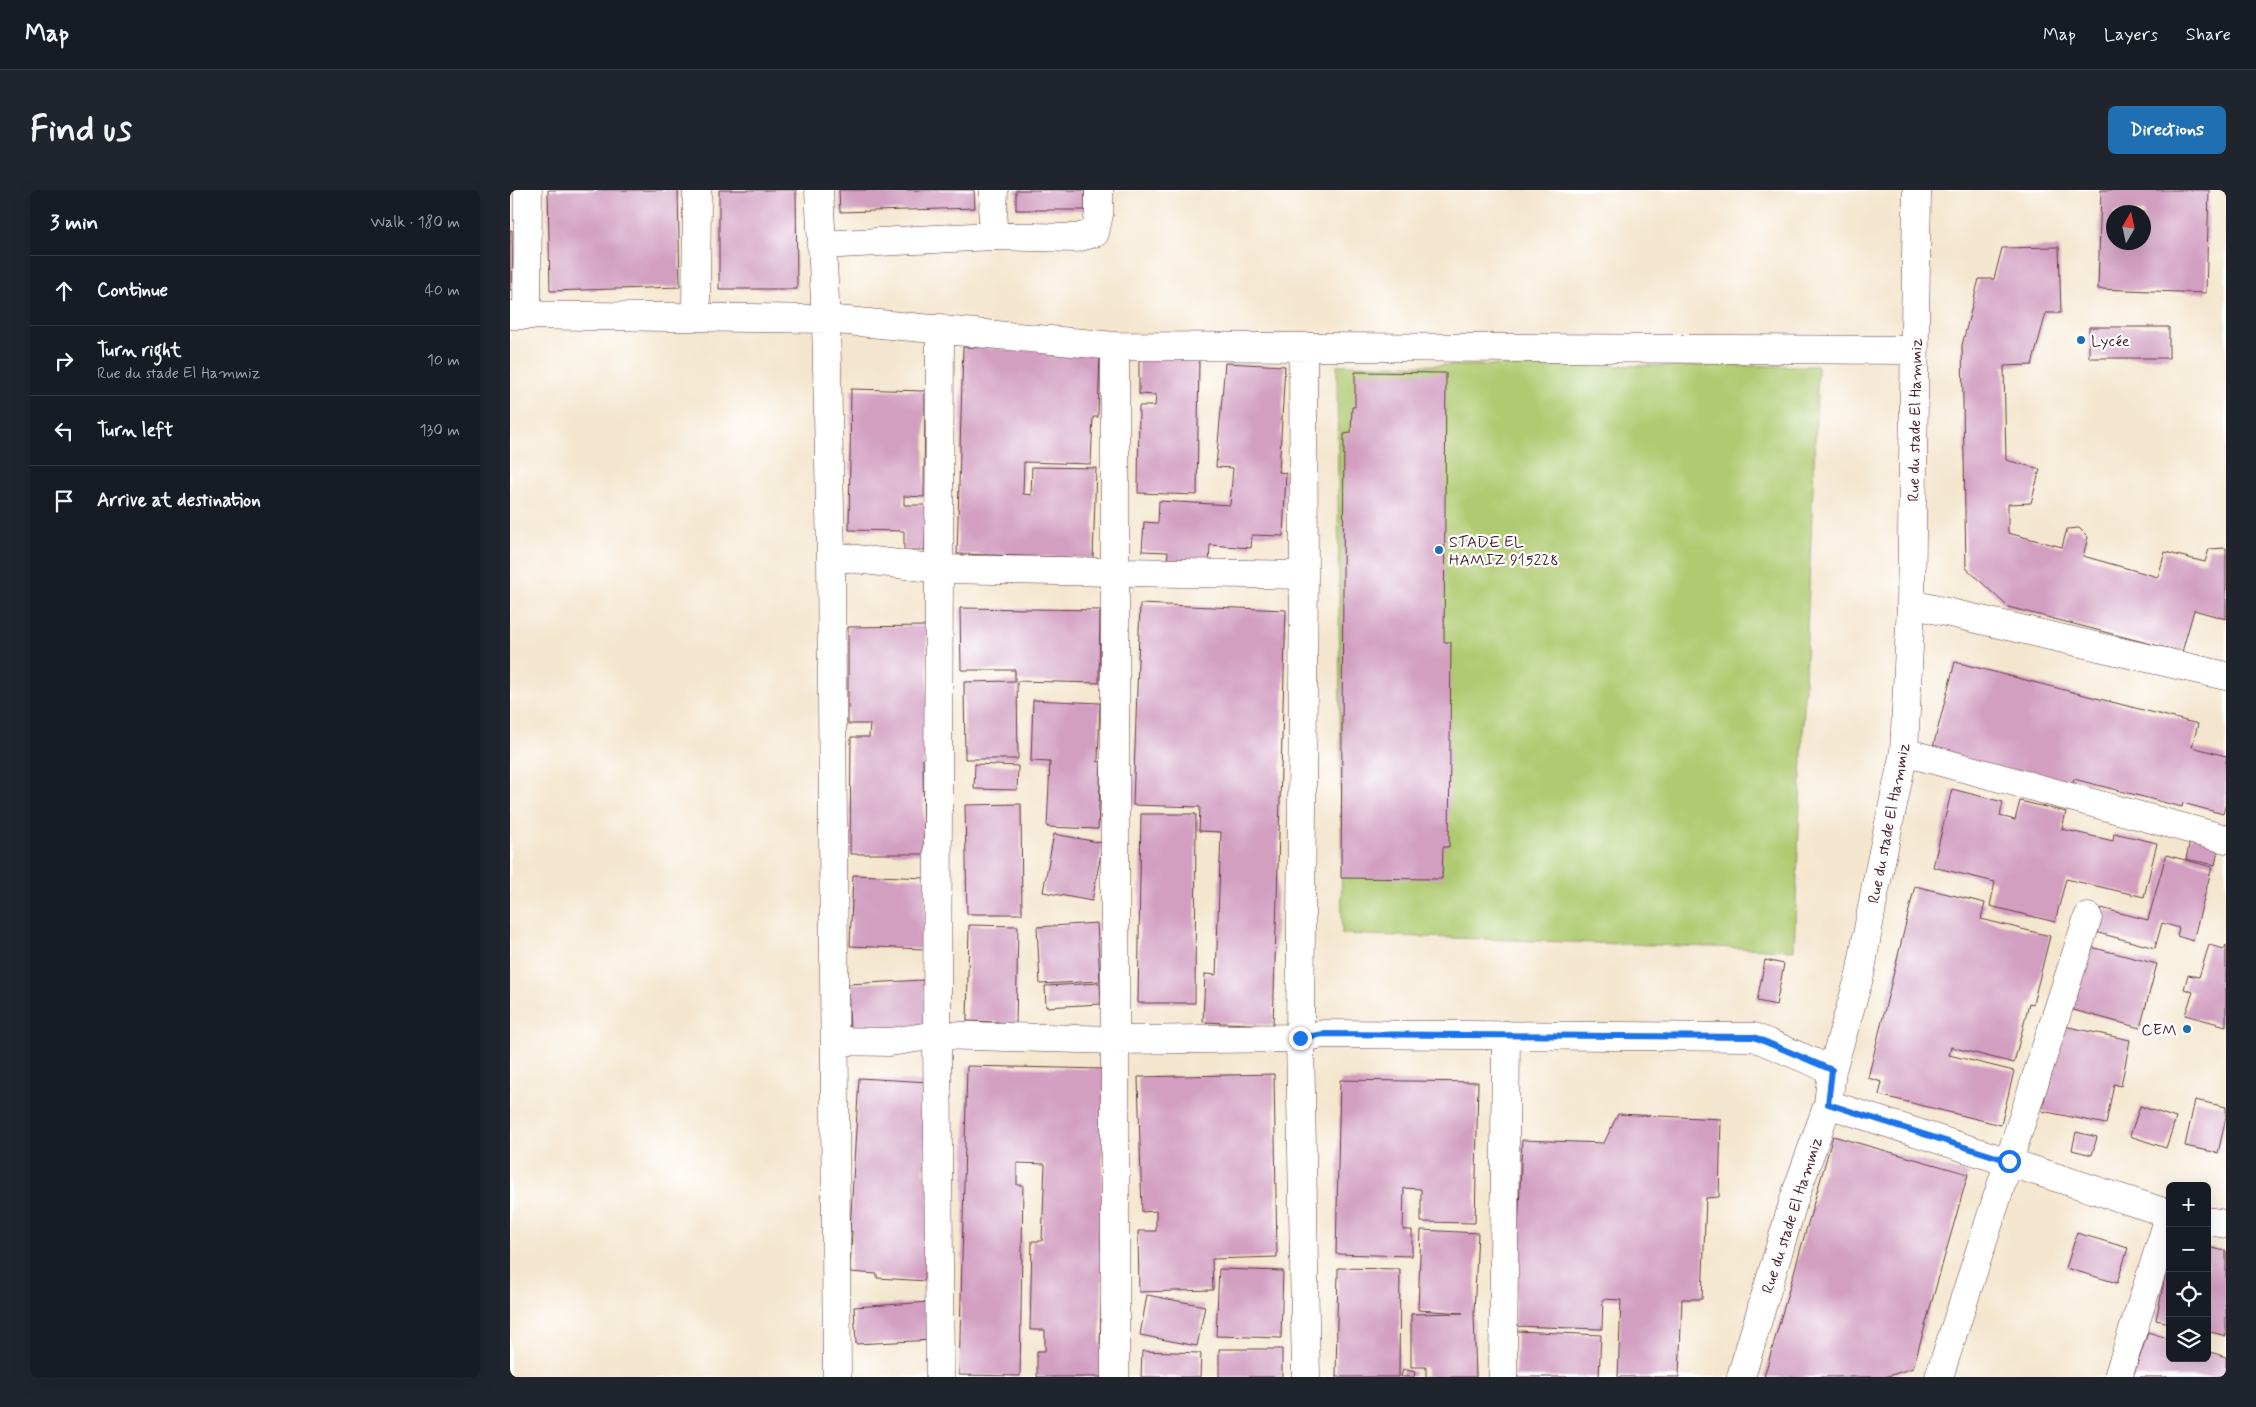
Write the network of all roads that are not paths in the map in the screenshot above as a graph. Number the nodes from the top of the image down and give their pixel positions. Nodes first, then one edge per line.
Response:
1 (528, 190) edge
2 (697, 190) edge
3 (819, 190) edge
4 (994, 190) edge
5 (1099, 190) edge
6 (1917, 190) edge
7 (992, 236) junction
8 (821, 245) junction
9 (519, 315) edge
10 (696, 317) junction
11 (826, 319) junction
12 (940, 328) junction
13 (1115, 346) junction
14 (1303, 348) junction
15 (1914, 350) junction
16 (831, 556) junction
17 (940, 569) junction
18 (1114, 573) junction
19 (1304, 575) junction
20 (1911, 604) junction
21 (2226, 676) edge
22 (1904, 752) junction
23 (2226, 839) edge
24 (2088, 917) dead end
25 (937, 1035) junction
26 (1506, 1035) junction
27 (1300, 1038) junction
28 (1114, 1040) junction
29 (835, 1042) junction
30 (1832, 1070) junction
31 (1828, 1104) junction
32 (2009, 1161) junction
33 (2166, 1213) edge
34 (2211, 1222) edge
35 (2226, 1224) edge
36 (2166, 1227) edge
37 (837, 1377) edge
38 (940, 1377) edge
39 (1115, 1377) edge
40 (1306, 1377) edge
41 (1503, 1377) edge
42 (1741, 1377) edge
43 (1939, 1377) edge
44 (2118, 1377) edge

1 - 9 street
2 - 10 street
3 - 8 street
4 - 7 street
5 - 7 street
6 - 15 street, Rue du stade El Hammiz
7 - 8 street
8 - 11 street
9 - 10 street
10 - 11 street
11 - 12 street
11 - 16 street
12 - 13 street
12 - 17 street
13 - 14 street
13 - 18 street
14 - 15 street
14 - 19 street
15 - 20 street, Rue du stade El Hammiz
16 - 17 street
16 - 29 street
17 - 18 street
17 - 25 street
18 - 19 street
18 - 28 street
19 - 27 street
20 - 21 street
20 - 22 street, Rue du stade El Hammiz
22 - 23 street
22 - 30 street, Rue du stade El Hammiz
24 - 32 street
25 - 28 street
25 - 29 street
25 - 38 street
26 - 27 street
26 - 30 street
26 - 41 street
27 - 28 street
27 - 40 street
28 - 39 street
29 - 37 street
30 - 31 street, Rue du stade El Hammiz
31 - 32 street
31 - 42 street, Rue du stade El Hammiz
32 - 33 street
32 - 43 street
34 - 35 street
36 - 44 street

